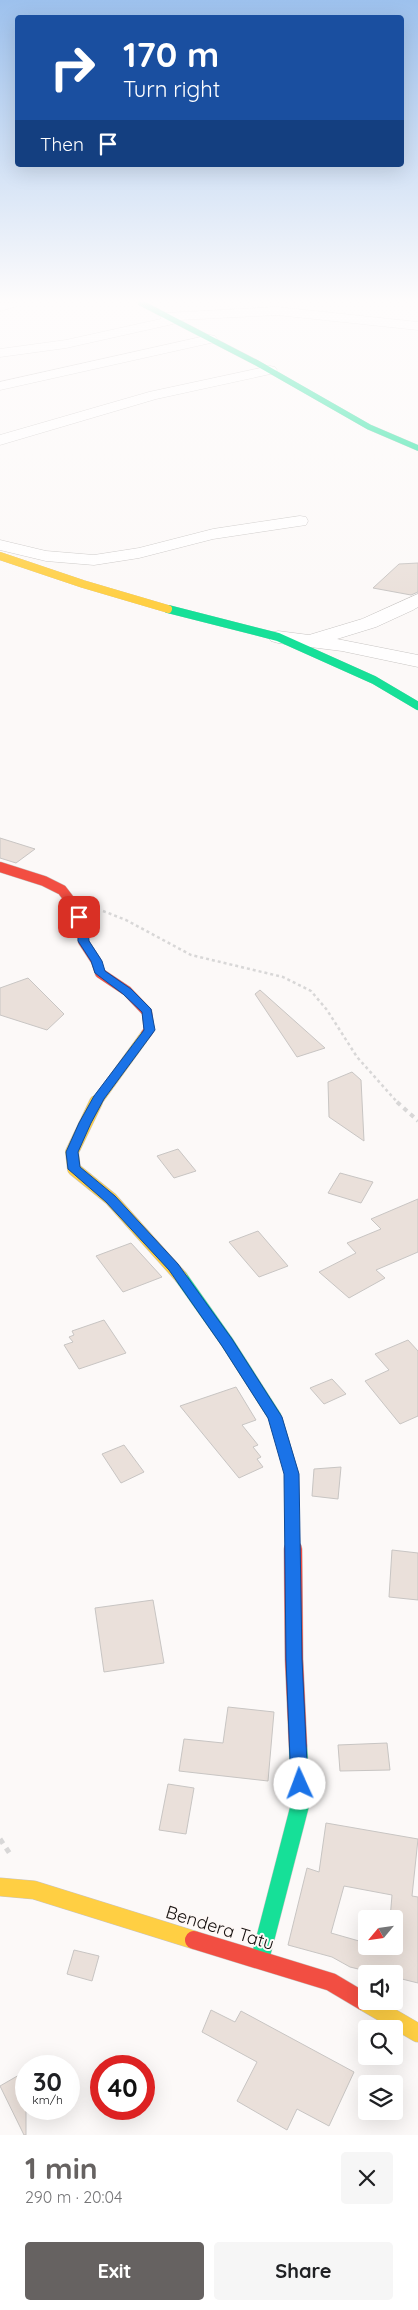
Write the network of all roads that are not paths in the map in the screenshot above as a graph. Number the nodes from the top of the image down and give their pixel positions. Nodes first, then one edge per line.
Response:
1 (126, 403) edge
2 (327, 403) edge
3 (0, 440) edge
4 (418, 448) edge
5 (300, 521) dead end
6 (0, 545) edge
7 (0, 556) edge
8 (418, 600) edge
9 (278, 637) junction
10 (308, 640) junction
11 (418, 661) edge
12 (418, 706) edge
13 (0, 867) edge
14 (0, 1887) edge
15 (260, 1959) junction
16 (418, 2033) edge

1 - 3 street
2 - 4 street
5 - 6 street
7 - 9 street
8 - 10 street
9 - 10 street
9 - 12 street
10 - 11 street
13 - 15 street
14 - 15 street, Bendera Tatu
15 - 16 street, Bendera Tatu

